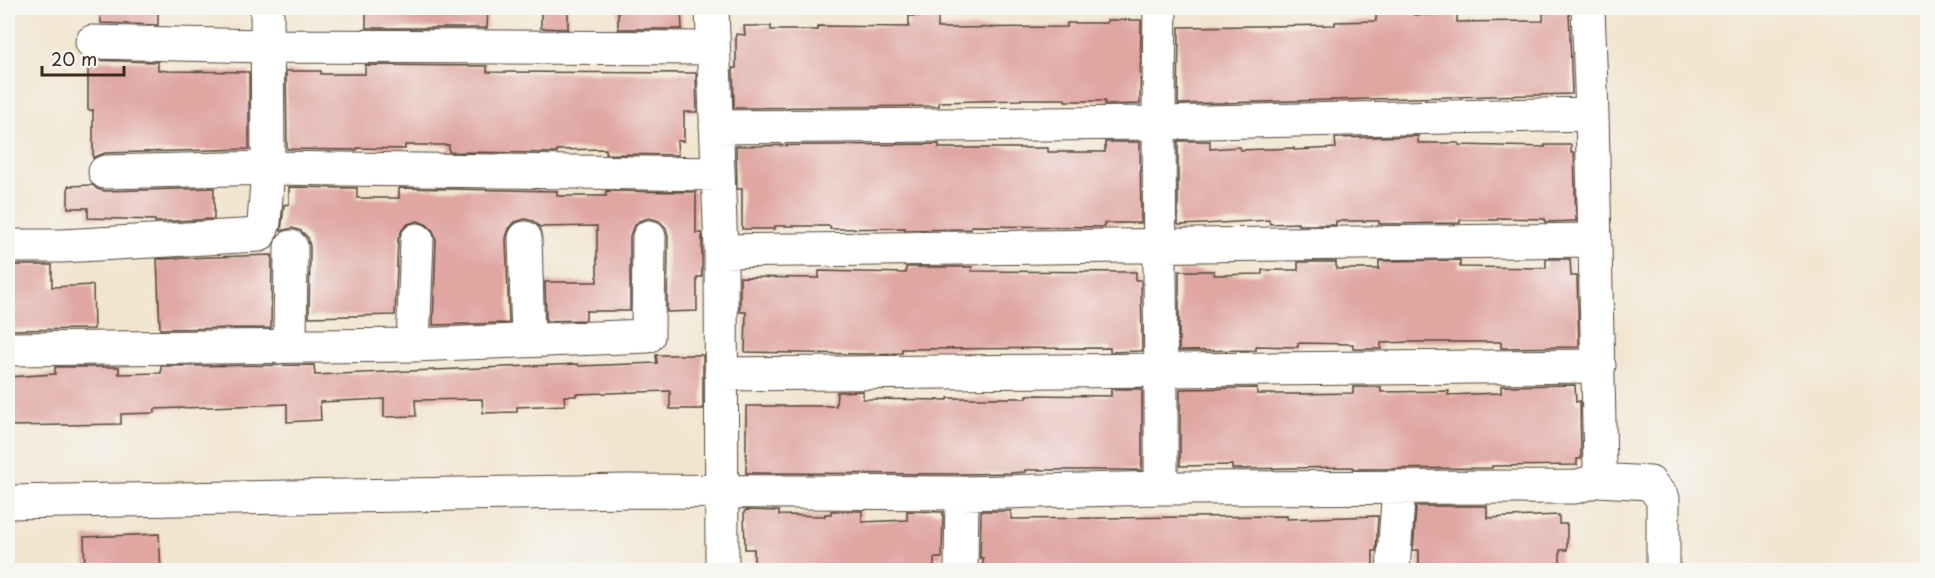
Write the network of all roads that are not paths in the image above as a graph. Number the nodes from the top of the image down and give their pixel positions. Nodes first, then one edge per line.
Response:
1 (267, 8) edge
2 (712, 8) edge
3 (1160, 8) edge
4 (1588, 8) edge
5 (92, 42) dead end
6 (267, 46) junction
7 (713, 48) junction
8 (1592, 114) junction
9 (1158, 123) junction
10 (716, 127) junction
11 (268, 168) junction
12 (105, 172) dead end
13 (718, 174) junction
14 (649, 237) dead end
15 (525, 238) dead end
16 (417, 240) dead end
17 (1595, 240) junction
18 (1160, 244) junction
19 (8, 246) edge
20 (291, 247) dead end
21 (721, 251) junction
22 (528, 340) junction
23 (413, 345) junction
24 (290, 346) junction
25 (8, 349) edge
26 (1599, 366) junction
27 (1162, 369) junction
28 (721, 374) junction
29 (1598, 480) junction
30 (1399, 487) junction
31 (1161, 488) junction
32 (722, 492) junction
33 (962, 493) junction
34 (8, 502) edge
35 (722, 570) edge
36 (961, 570) edge
37 (1393, 570) edge
38 (1663, 570) edge

1 - 6 street
2 - 7 street
3 - 9 street
4 - 8 street
5 - 6 street
6 - 7 street
6 - 11 street
7 - 10 street
8 - 9 street
8 - 17 street
9 - 10 street
9 - 18 street
10 - 13 street
11 - 12 street
11 - 13 street
11 - 19 street
13 - 21 street
14 - 22 street
15 - 22 street
16 - 23 street
17 - 18 street
17 - 26 street
18 - 21 street
18 - 27 street
20 - 24 street
21 - 28 street
22 - 23 street
23 - 24 street
24 - 25 street
26 - 27 street
26 - 29 street
27 - 28 street
27 - 31 street
28 - 32 street
29 - 30 street
29 - 38 street
30 - 31 street
30 - 37 street
31 - 33 street
32 - 33 street
32 - 34 street
32 - 35 street
33 - 36 street

